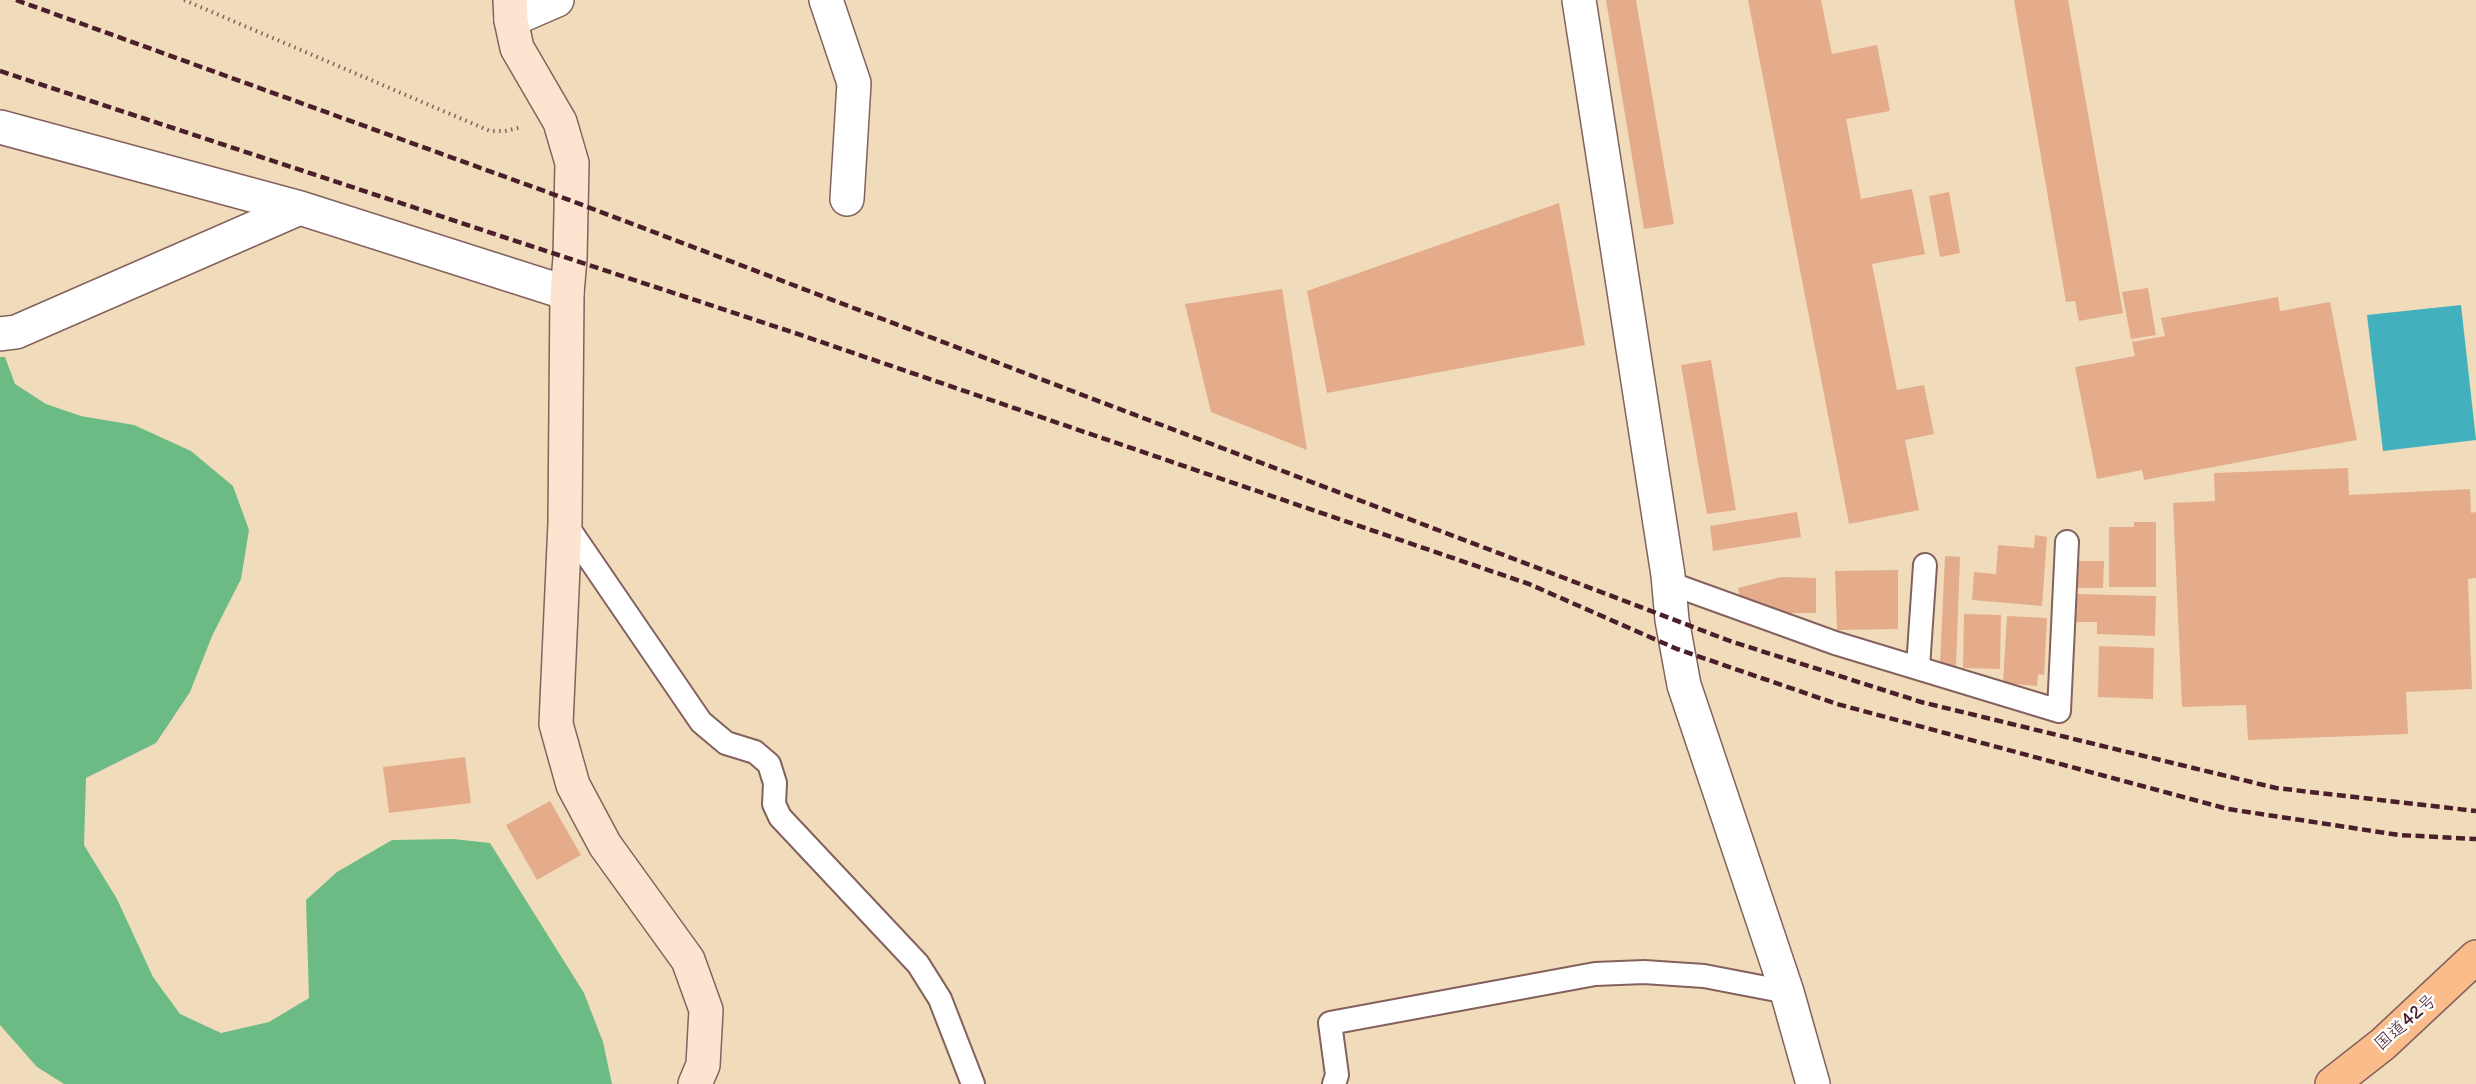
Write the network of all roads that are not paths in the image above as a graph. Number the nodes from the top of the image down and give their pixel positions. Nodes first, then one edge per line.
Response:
1 (557, 0) edge
2 (826, 0) edge
3 (1580, 0) edge
4 (511, 10) edge
5 (0, 127) edge
6 (848, 199) dead end
7 (300, 208) junction
8 (567, 293) junction
9 (0, 334) edge
10 (565, 523) junction
11 (2067, 542) dead end
12 (1925, 565) dead end
13 (1669, 583) junction
14 (1918, 667) junction
15 (2476, 957) edge
16 (1787, 992) junction
17 (695, 1084) edge
18 (973, 1084) edge
19 (1334, 1084) edge
20 (1813, 1084) edge
21 (2332, 1084) edge

1 - 4 street
2 - 6 street
3 - 13 street
4 - 8 street
5 - 7 street
7 - 8 street
7 - 9 street
8 - 10 street
10 - 17 street
10 - 18 lane
11 - 14 lane
12 - 14 lane
13 - 14 lane
13 - 16 street
15 - 21 highway, 国道42号
16 - 19 lane
16 - 20 street

